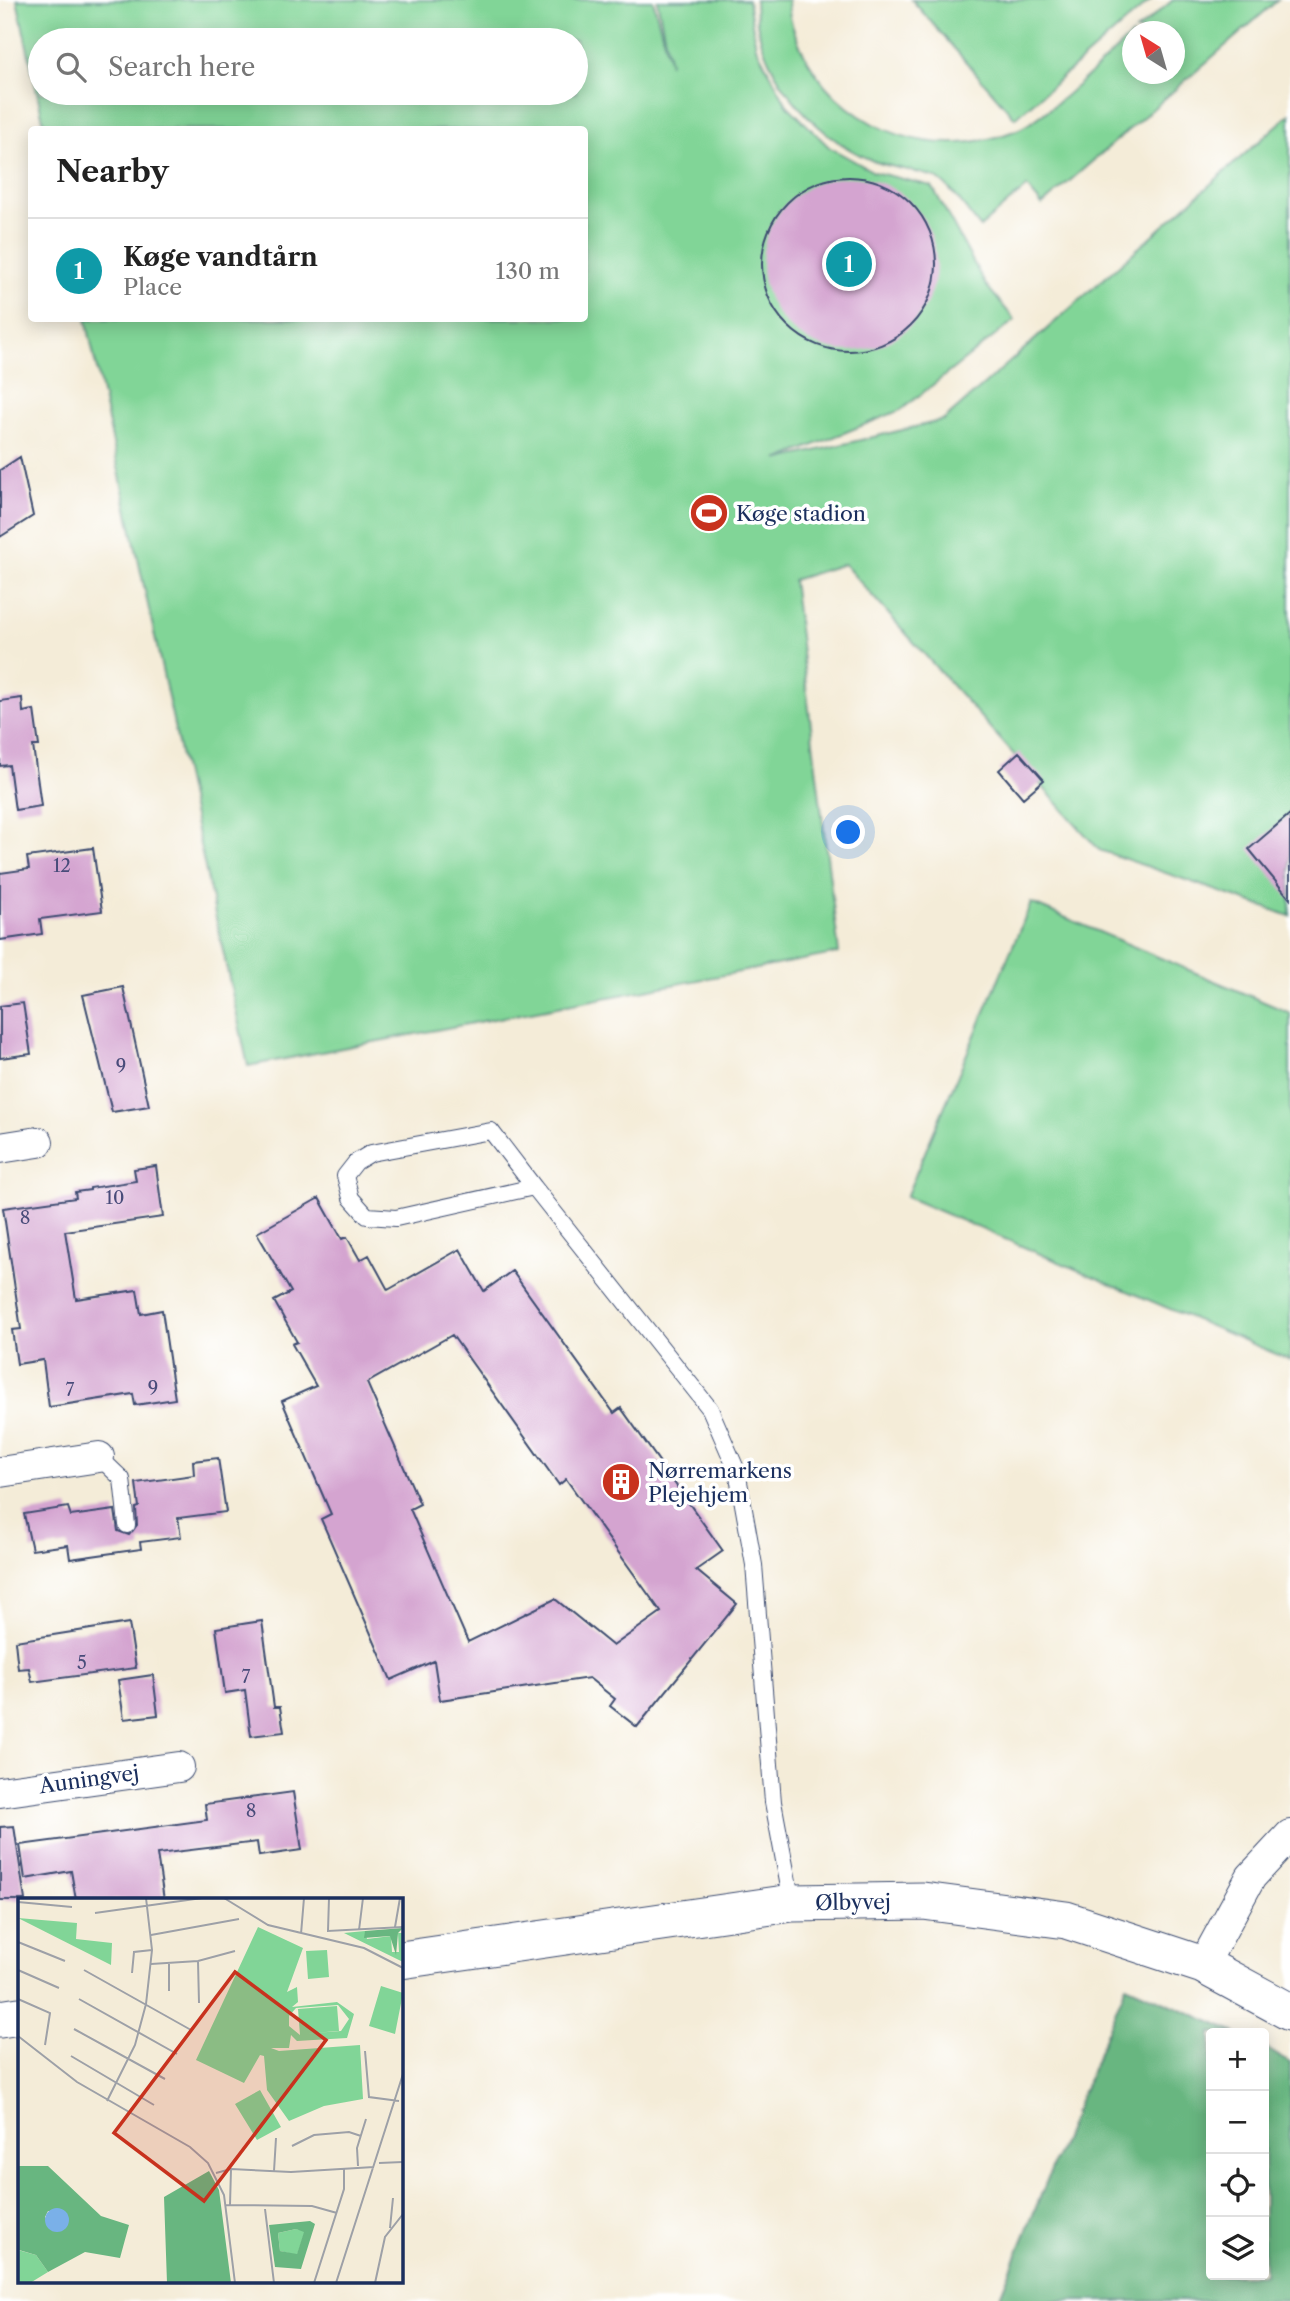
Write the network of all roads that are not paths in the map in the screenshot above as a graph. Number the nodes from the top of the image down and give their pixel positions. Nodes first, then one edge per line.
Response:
1 (38, 1142) dead end
2 (0, 1148) edge
3 (534, 1187) junction
4 (99, 1457) joint
5 (0, 1472) edge
6 (127, 1525) dead end
7 (179, 1767) dead end
8 (0, 1792) edge
9 (1290, 1835) edge
10 (792, 1903) junction
11 (402, 1960) edge
12 (1203, 1965) junction
13 (1290, 2012) edge
14 (18, 2017) edge
15 (0, 2019) edge

1 - 2 street
3 - 3 lane
3 - 10 lane
4 - 5 street
4 - 6 lane
7 - 8 street, Auningvej
9 - 12 street
10 - 11 street, Ølbyvej
10 - 12 street, Ølbyvej
12 - 13 street, Ølbyvej
14 - 15 street

